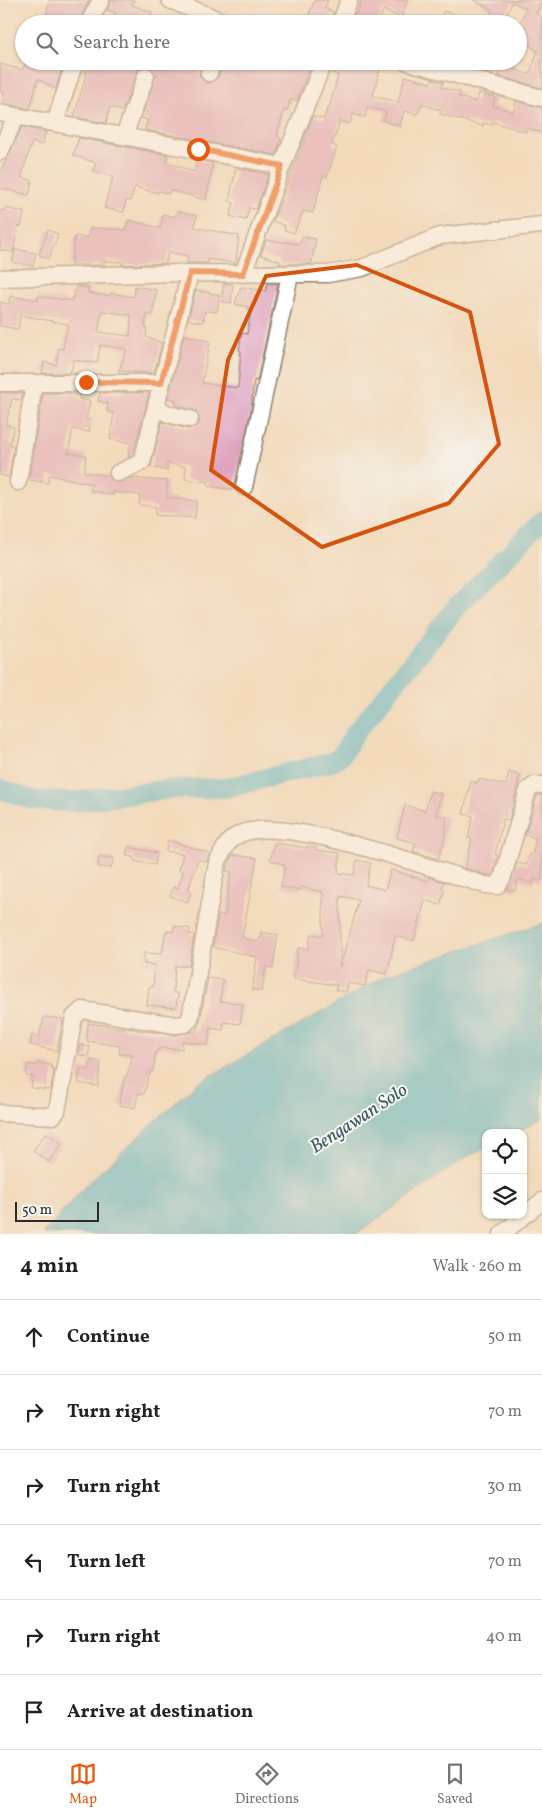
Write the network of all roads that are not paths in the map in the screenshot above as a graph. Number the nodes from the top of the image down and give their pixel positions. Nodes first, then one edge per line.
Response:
1 (101, 0) edge
2 (170, 0) edge
3 (349, 0) edge
4 (93, 15) edge
5 (207, 15) edge
6 (343, 15) edge
7 (72, 70) edge
8 (320, 70) edge
9 (438, 70) edge
10 (146, 76) dead end
11 (542, 98) edge
12 (0, 112) edge
13 (16, 116) junction
14 (55, 123) junction
15 (124, 136) junction
16 (0, 152) edge
17 (282, 166) junction
18 (542, 225) edge
19 (190, 273) junction
20 (243, 274) junction
21 (290, 275) junction
22 (0, 278) edge
23 (0, 383) edge
24 (161, 383) junction
25 (34, 384) junction
26 (157, 402) junction
27 (190, 419) dead end
28 (118, 473) dead end
29 (18, 482) dead end
30 (244, 487) dead end
31 (542, 785) edge
32 (0, 1113) edge
33 (542, 1201) edge
34 (502, 1234) edge

1 - 4 street
2 - 5 street
3 - 6 street
7 - 14 street
8 - 17 street
9 - 11 street
10 - 15 street
12 - 13 street
13 - 14 street
13 - 16 street
14 - 15 street
15 - 17 street
17 - 20 street
18 - 21 street
19 - 20 street
19 - 22 street
19 - 24 street
20 - 21 street
21 - 30 street
23 - 25 street
24 - 25 street
24 - 26 street
25 - 29 street
26 - 27 street
26 - 28 street
31 - 32 street
33 - 34 street

